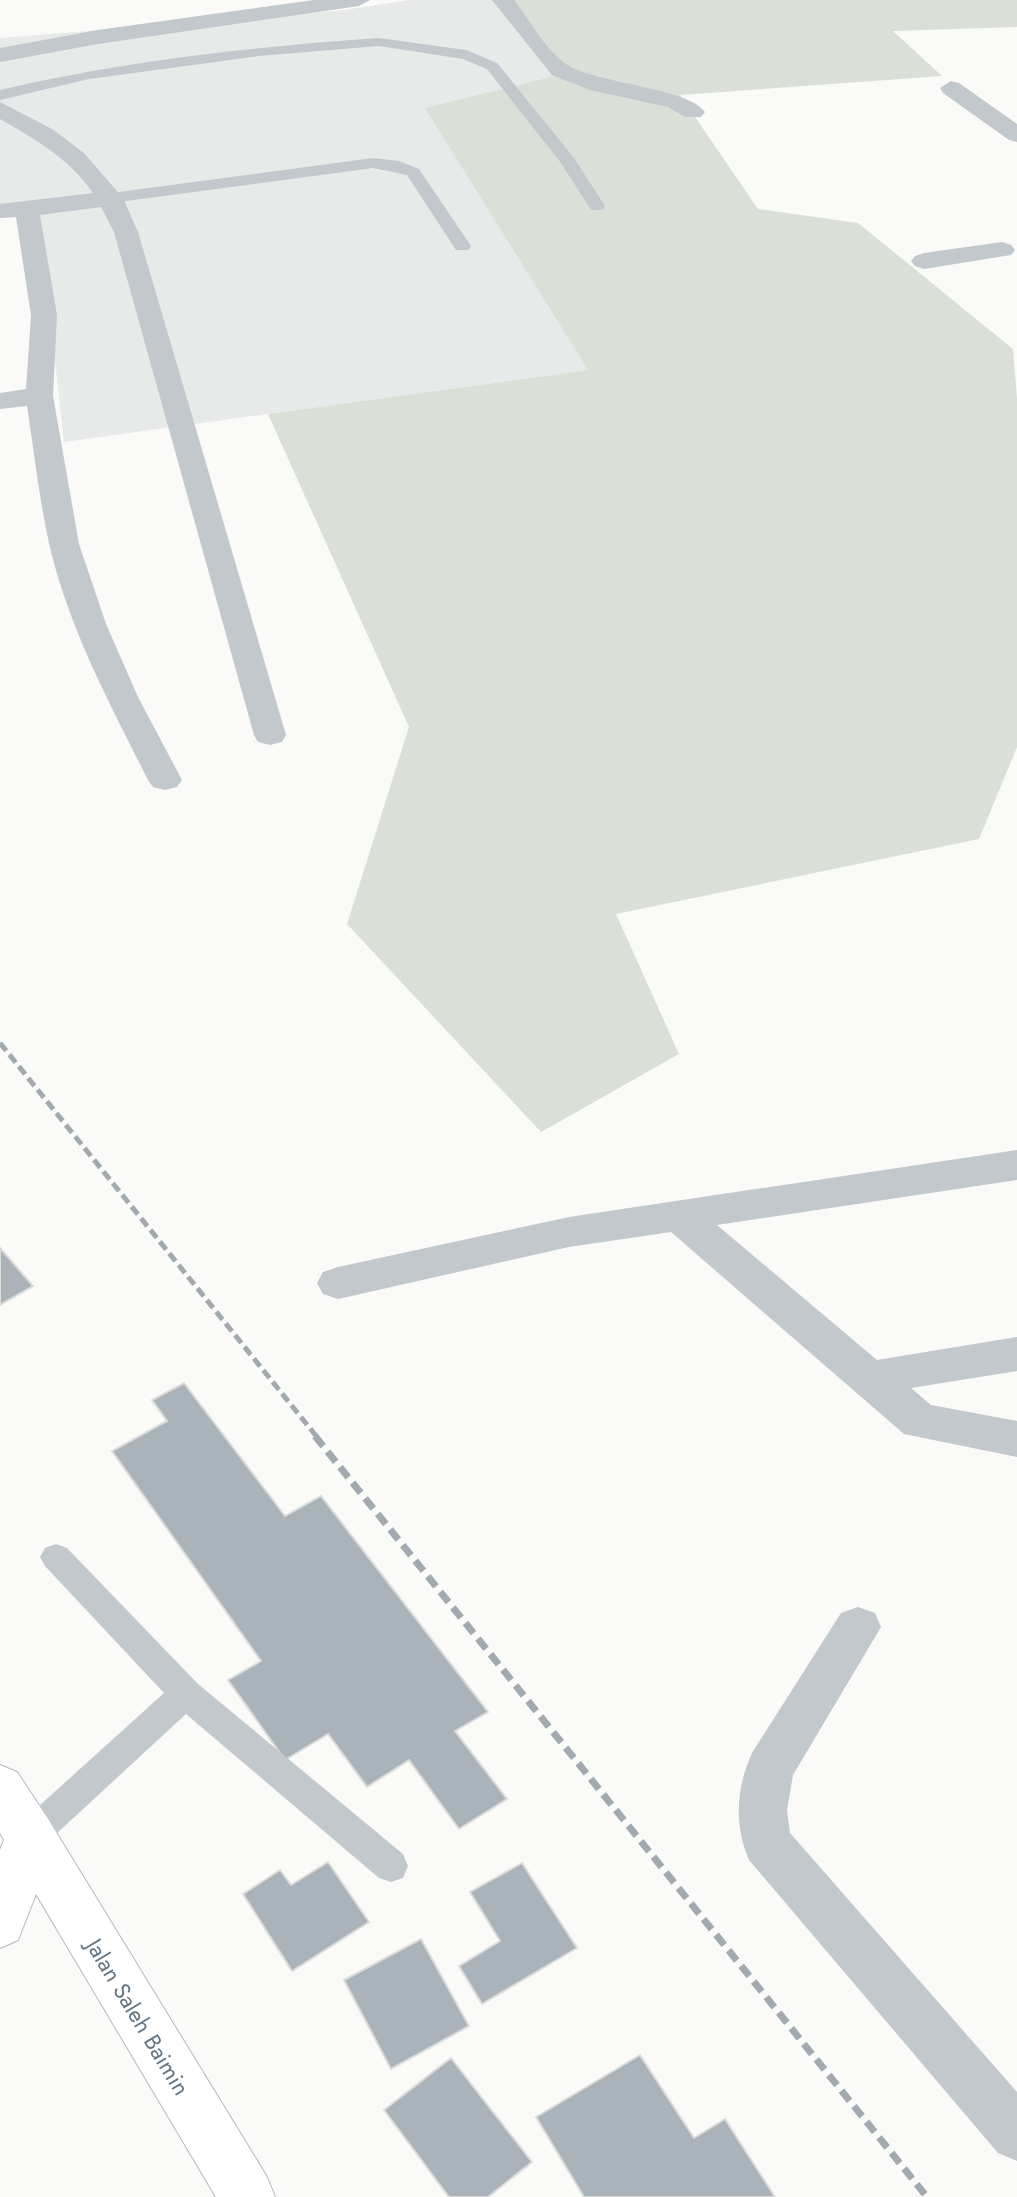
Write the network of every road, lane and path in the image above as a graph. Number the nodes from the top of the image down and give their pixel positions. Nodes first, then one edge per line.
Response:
1 (359, 0) edge
2 (503, 0) edge
3 (0, 55) edge
4 (951, 88) dead end
5 (0, 95) edge
6 (0, 109) edge
7 (693, 112) dead end
8 (1017, 135) edge
9 (111, 198) junction
10 (597, 206) dead end
11 (14, 210) edge
12 (462, 246) dead end
13 (1012, 254) edge
14 (923, 261) dead end
15 (39, 396) junction
16 (0, 401) edge
17 (270, 735) dead end
18 (165, 780) dead end
19 (1017, 1165) edge
20 (681, 1217) junction
21 (338, 1283) dead end
22 (1017, 1354) edge
23 (869, 1378) junction
24 (1017, 1439) edge
25 (56, 1557) dead end
26 (858, 1627) dead end
27 (186, 1694) junction
28 (0, 1788) edge
29 (30, 1836) junction
30 (391, 1866) dead end
31 (0, 1923) edge
32 (1017, 2134) edge
33 (247, 2197) edge

1 - 3 street
2 - 7 street
4 - 8 street
5 - 10 lane
6 - 9 street
9 - 11 street
9 - 12 lane
9 - 17 street
11 - 15 street
13 - 14 street
15 - 16 street
15 - 18 street
19 - 20 street
20 - 21 street
20 - 23 street
22 - 23 street
23 - 24 street
25 - 27 lane
26 - 32 street
27 - 29 lane
27 - 30 lane
28 - 29 street, Jalan Saleh Baimin
29 - 31 street
29 - 33 street, Jalan Saleh Baimin

